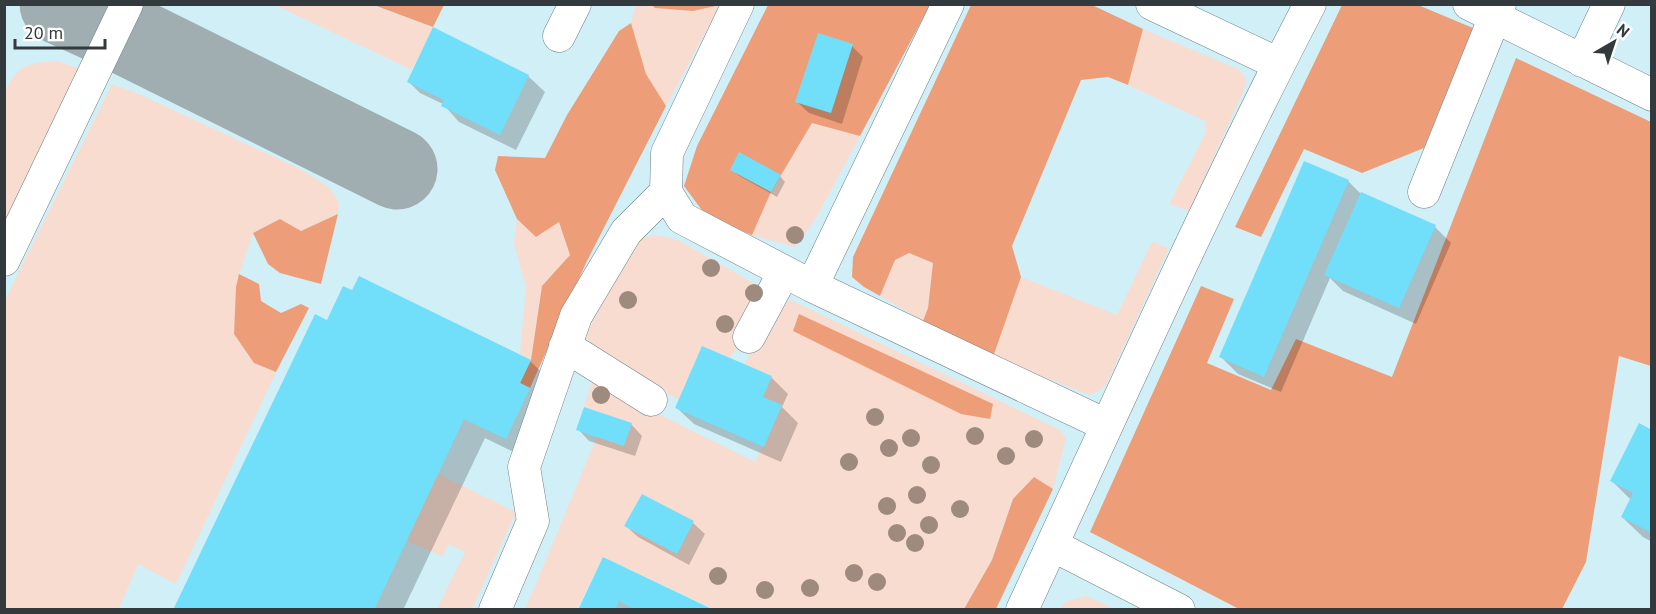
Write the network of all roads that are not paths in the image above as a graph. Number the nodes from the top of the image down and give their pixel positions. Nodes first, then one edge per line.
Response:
1 (126, 4) edge
2 (576, 4) edge
3 (738, 4) edge
4 (948, 4) edge
5 (1152, 4) edge
6 (1310, 4) edge
7 (1609, 4) edge
8 (1487, 9) edge
9 (560, 36) dead end
10 (1582, 61) junction
11 (1279, 64) junction
12 (1652, 95) edge
13 (666, 192) junction
14 (1424, 192) dead end
15 (4, 260) edge
16 (784, 272) junction
17 (812, 286) junction
18 (749, 337) dead end
19 (565, 346) junction
20 (651, 400) dead end
21 (1106, 425) junction
22 (1052, 545) junction
23 (495, 609) edge
24 (1022, 609) edge
25 (1179, 609) edge

1 - 15 street
2 - 9 street
3 - 13 street
4 - 17 street
5 - 11 street
6 - 11 street
7 - 10 street
8 - 10 street
8 - 14 street
10 - 12 street
11 - 21 street
13 - 16 street
13 - 19 street
16 - 17 street
16 - 18 street
17 - 21 street
19 - 20 street
19 - 23 street
21 - 22 street
22 - 24 street
22 - 25 street

